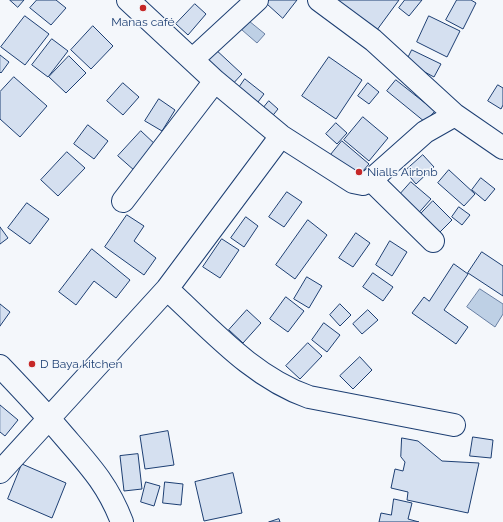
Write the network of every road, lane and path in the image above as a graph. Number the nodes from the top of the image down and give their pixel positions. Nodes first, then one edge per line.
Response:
1 (128, 0) edge
2 (257, 0) edge
3 (319, 0) edge
4 (193, 59) junction
5 (216, 81) junction
6 (455, 114) junction
7 (281, 136) junction
8 (503, 148) edge
9 (371, 180) junction
10 (123, 201) dead end
11 (433, 241) dead end
12 (167, 289) junction
13 (0, 366) edge
14 (51, 418) junction
15 (454, 425) dead end
16 (0, 472) edge
17 (122, 522) edge

1 - 4 street
2 - 4 street
3 - 6 street
4 - 5 street
5 - 7 street
5 - 10 street
6 - 8 street
6 - 9 street
7 - 9 street
7 - 12 street
9 - 11 street
12 - 14 street
12 - 15 street
13 - 14 street
14 - 16 street
14 - 17 street

